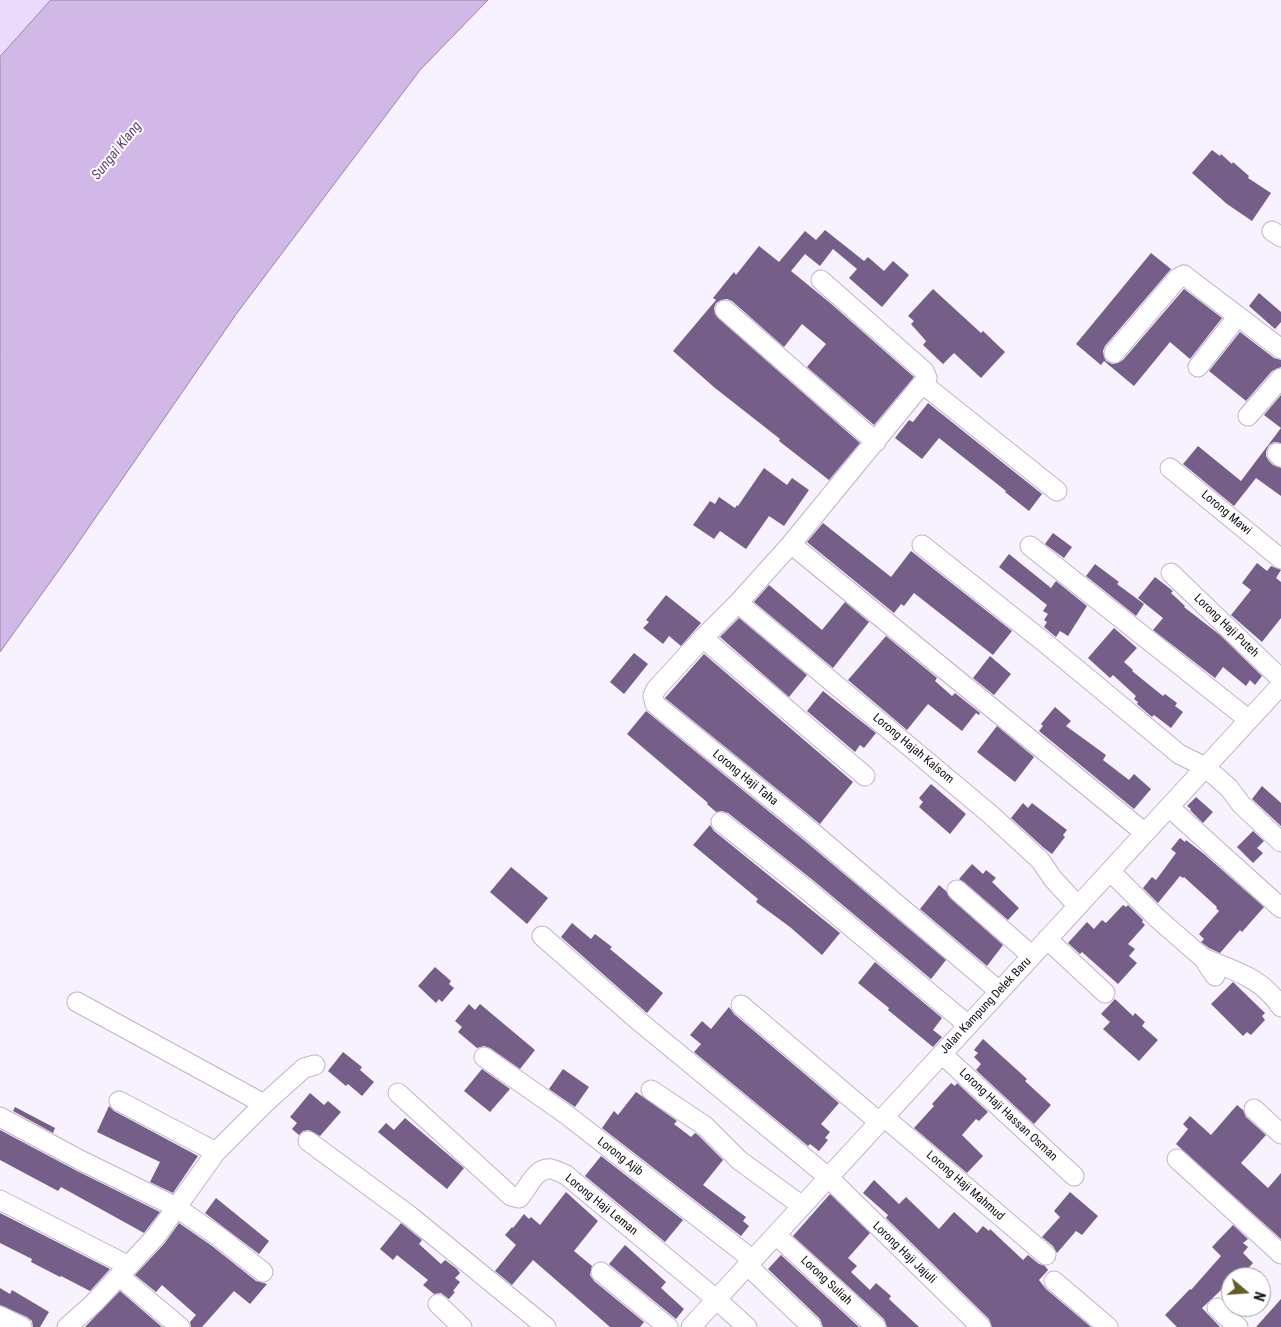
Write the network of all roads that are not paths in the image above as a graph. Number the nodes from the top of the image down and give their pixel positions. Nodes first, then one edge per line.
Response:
1 (821, 280) dead end
2 (725, 310) dead end
3 (1238, 316) junction
4 (1281, 349) edge
5 (1114, 353) dead end
6 (1198, 367) dead end
7 (1281, 378) edge
8 (923, 384) junction
9 (1248, 416) dead end
10 (876, 442) junction
11 (1170, 468) dead end
12 (1057, 491) dead end
13 (791, 544) junction
14 (922, 546) dead end
15 (1030, 546) dead end
16 (1281, 559) edge
17 (1171, 573) dead end
18 (738, 603) junction
19 (703, 638) junction
20 (1281, 678) edge
21 (1281, 685) edge
22 (1249, 720) junction
23 (1205, 767) junction
24 (865, 776) dead end
25 (1169, 806) junction
26 (722, 822) dead end
27 (1145, 833) junction
28 (1281, 842) edge
29 (1110, 870) junction
30 (957, 890) dead end
31 (1078, 906) junction
32 (1281, 908) edge
33 (542, 936) dead end
34 (1047, 939) junction
35 (1032, 956) junction
36 (1203, 958) junction
37 (1215, 976) dead end
38 (999, 991) junction
39 (1105, 993) dead end
40 (77, 1002) dead end
41 (741, 1005) dead end
42 (1281, 1007) edge
43 (968, 1025) junction
44 (942, 1054) junction
45 (484, 1057) dead end
46 (315, 1065) dead end
47 (651, 1090) dead end
48 (398, 1093) dead end
49 (119, 1101) dead end
50 (264, 1104) junction
51 (1254, 1109) dead end
52 (0, 1117) edge
53 (882, 1119) junction
54 (1281, 1134) edge
55 (308, 1141) dead end
56 (216, 1152) junction
57 (1177, 1159) dead end
58 (1074, 1176) dead end
59 (828, 1178) junction
60 (0, 1200) edge
61 (802, 1206) junction
62 (176, 1207) junction
63 (776, 1235) junction
64 (1281, 1254) edge
65 (1046, 1255) dead end
66 (750, 1262) junction
67 (124, 1271) junction
68 (263, 1272) dead end
69 (601, 1272) dead end
70 (1054, 1280) dead end
71 (716, 1299) junction
72 (438, 1304) dead end
73 (1217, 1308) dead end
74 (0, 1316) edge
75 (22, 1327) edge
76 (67, 1327) edge
77 (180, 1327) edge
78 (462, 1327) edge
79 (546, 1327) edge
80 (668, 1327) edge
81 (690, 1327) edge
82 (746, 1327) edge
83 (812, 1327) edge
84 (876, 1327) edge
85 (981, 1327) edge
86 (1108, 1327) edge
87 (1238, 1327) edge

1 - 8 street
2 - 10 street
3 - 4 street
3 - 5 street
3 - 6 street
7 - 9 street
8 - 10 street, Lorong Haji Taha
8 - 12 street
10 - 13 street, Lorong Haji Taha
11 - 16 street, Lorong Mawi
13 - 18 street, Lorong Haji Taha
13 - 27 street
14 - 23 street
15 - 22 street
17 - 20 street, Lorong Haji Puteh
18 - 19 street, Lorong Haji Taha
18 - 31 street, Lorong Hajah Kalsom
19 - 24 street
19 - 38 street, Lorong Haji Taha
21 - 22 street, Jalan Kampung Delek Baru
22 - 23 street, Jalan Kampung Delek Baru
23 - 25 street, Jalan Kampung Delek Baru
23 - 28 street
25 - 27 street, Jalan Kampung Delek Baru
25 - 32 street
26 - 43 street
27 - 29 street, Jalan Kampung Delek Baru
29 - 31 street, Jalan Kampung Delek Baru
29 - 36 street
30 - 35 street
31 - 34 street, Jalan Kampung Delek Baru
33 - 59 street, Lorong Haji Jajuli
34 - 35 street, Jalan Kampung Delek Baru
34 - 39 street
35 - 38 street, Jalan Kampung Delek Baru
36 - 37 street
36 - 42 street
38 - 43 street, Jalan Kampung Delek Baru
40 - 50 street
41 - 53 street, Lorong Haji Mahmud
43 - 44 street, Jalan Kampung Delek Baru
44 - 53 street, Jalan Kampung Delek Baru
44 - 58 street, Lorong Haji Hassan Osman
45 - 66 street, Lorong Ajib
46 - 50 street
47 - 61 street
48 - 71 street, Lorong Haji Leman
49 - 56 street
50 - 56 street
51 - 54 street
52 - 62 street
53 - 59 street, Jalan Kampung Delek Baru
53 - 65 street, Lorong Haji Mahmud
55 - 79 street
56 - 62 street
57 - 64 street
59 - 61 street, Jalan Kampung Delek Baru
59 - 85 street, Lorong Haji Jajuli
60 - 67 street
61 - 63 street, Jalan Kampung Delek Baru
62 - 67 street
62 - 68 street
63 - 66 street, Jalan Kampung Delek Baru
63 - 84 street, Lorong Suliah
66 - 71 street, Jalan Kampung Delek Baru
66 - 83 street, Lorong Ajib
67 - 76 street
67 - 77 street
69 - 80 street
70 - 86 street
71 - 81 street, Jalan Kampung Delek Baru
71 - 82 street
72 - 78 street
73 - 87 street
74 - 75 street

